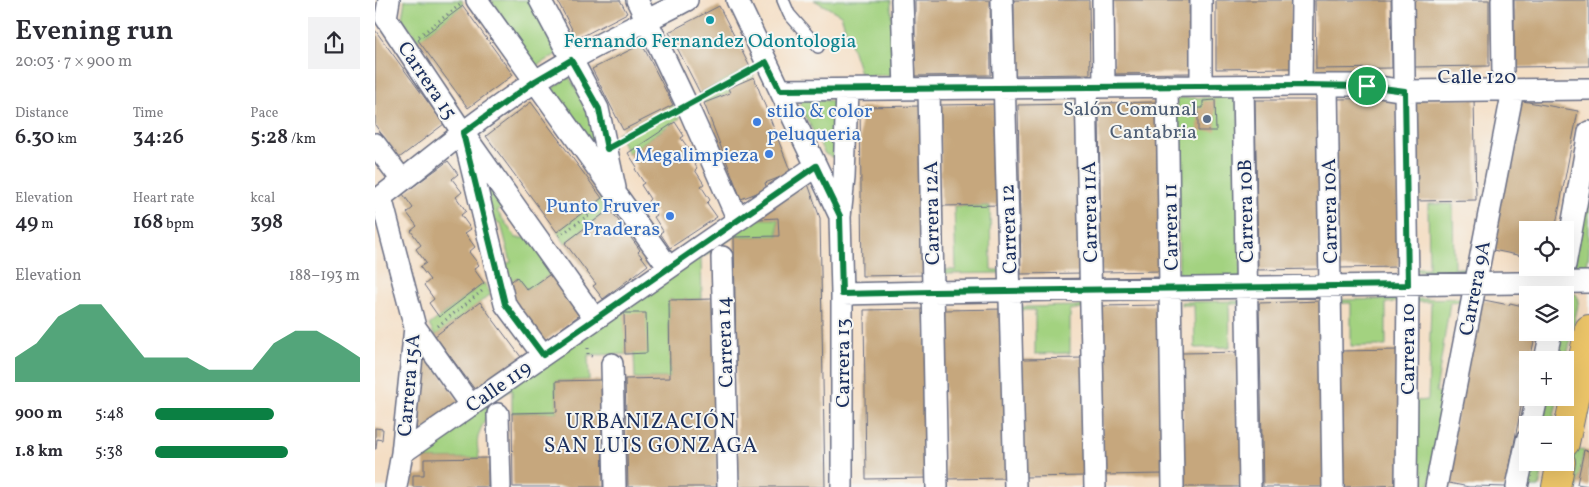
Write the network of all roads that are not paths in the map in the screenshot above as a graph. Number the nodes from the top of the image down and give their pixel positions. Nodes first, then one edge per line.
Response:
1 (389, 0) edge
2 (477, 0) edge
3 (540, 0) edge
4 (637, 0) edge
5 (687, 0) edge
6 (737, 0) edge
7 (783, 0) edge
8 (902, 0) edge
9 (1003, 0) edge
10 (1103, 0) edge
11 (1201, 0) edge
12 (1302, 0) edge
13 (1403, 0) edge
14 (1502, 0) edge
15 (647, 21) junction
16 (818, 47) dead end
17 (571, 60) junction
18 (1589, 75) edge
19 (535, 81) junction
20 (1508, 83) junction
21 (1405, 84) junction
22 (1301, 85) junction
23 (1327, 85) junction
24 (1167, 86) junction
25 (1201, 86) junction
26 (1243, 86) junction
27 (1095, 87) junction
28 (1004, 88) junction
29 (905, 89) junction
30 (929, 89) junction
31 (1589, 89) edge
32 (780, 90) junction
33 (847, 90) junction
34 (1589, 132) edge
35 (463, 133) junction
36 (375, 144) edge
37 (816, 166) junction
38 (402, 180) junction
39 (616, 195) junction
40 (377, 202) edge
41 (840, 216) junction
42 (738, 220) junction
43 (722, 257) dead end
44 (669, 268) junction
45 (1563, 277) edge
46 (1589, 282) edge
47 (1475, 284) junction
48 (1408, 285) junction
49 (1330, 287) junction
50 (1246, 288) junction
51 (1171, 289) junction
52 (1091, 290) junction
53 (1010, 291) junction
54 (933, 292) junction
55 (842, 294) junction
56 (592, 322) junction
57 (1589, 329) edge
58 (419, 333) junction
59 (543, 355) junction
60 (612, 364) road end
61 (1583, 387) edge
62 (471, 406) junction
63 (498, 414) dead end
64 (1574, 416) edge
65 (402, 453) junction
66 (1520, 471) edge
67 (1559, 471) edge
68 (396, 487) edge
69 (500, 487) edge
70 (615, 487) edge
71 (728, 487) edge
72 (842, 487) edge
73 (937, 487) edge
74 (1015, 487) edge
75 (1095, 487) edge
76 (1173, 487) edge
77 (1251, 487) edge
78 (1333, 487) edge
79 (1406, 487) edge
80 (1436, 487) edge
81 (1517, 487) edge
82 (1555, 487) edge

1 - 35 street, Carrera 15
2 - 19 street
3 - 17 street
4 - 15 street
5 - 15 street
6 - 32 street
7 - 16 lane
8 - 29 street
9 - 28 street, Carrera 12
10 - 27 street, Carrera 11A
11 - 25 street
12 - 22 street
13 - 21 street, Carrera 10
14 - 20 street, Carrera 9A
15 - 17 street
15 - 42 street
17 - 19 street
17 - 39 street
18 - 20 street, Calle 120
19 - 35 street
19 - 39 street
20 - 21 street, Calle 120
20 - 31 street, Calle 120
20 - 47 street, Carrera 9A
21 - 23 street, Calle 120
21 - 48 street, Carrera 10
22 - 23 street, Calle 120
22 - 26 street, Calle 120
23 - 49 street, Carrera 10A
24 - 25 street, Calle 120
24 - 27 street, Calle 120
24 - 51 street, Carrera 11
25 - 26 street, Calle 120
26 - 50 street, Carrera 10B
27 - 28 street, Calle 120
27 - 52 street, Carrera 11A
28 - 30 street, Calle 120
28 - 53 street, Carrera 12
29 - 30 street, Calle 120
29 - 33 street, Calle 120
30 - 54 street, Carrera 12A
32 - 33 street, Calle 120
32 - 37 street
33 - 41 street, Carrera 13
34 - 45 street
35 - 38 street
35 - 56 street, Carrera 15
35 - 59 street, Carrera 15
36 - 38 street
37 - 41 street
37 - 42 street, Calle 119
38 - 40 street
39 - 44 street
40 - 58 street, Carrera 15A
41 - 55 street, Carrera 13
42 - 44 street, Calle 119
43 - 71 street, Carrera 14
44 - 56 street, Calle 119
45 - 46 street
45 - 47 street
47 - 48 street
47 - 80 street, Carrera 9A
48 - 49 street
48 - 79 street, Carrera 10
49 - 50 street
49 - 78 street, Carrera 10A
50 - 51 street
50 - 77 street, Carrera 10B
51 - 52 street
51 - 76 street, Carrera 11
52 - 53 street
52 - 75 street, Carrera 11A
53 - 54 street
53 - 74 street, Carrera 12
54 - 55 street
54 - 73 street, Carrera 12A
55 - 72 street, Carrera 13
56 - 59 street, Calle 119
57 - 61 main road
58 - 62 street
58 - 65 street, Carrera 15A
59 - 62 street, Calle 119
60 - 70 street
61 - 64 main road
62 - 65 street, Calle 119
63 - 69 street
65 - 68 street, Carrera 15A
66 - 81 street
67 - 82 main road

